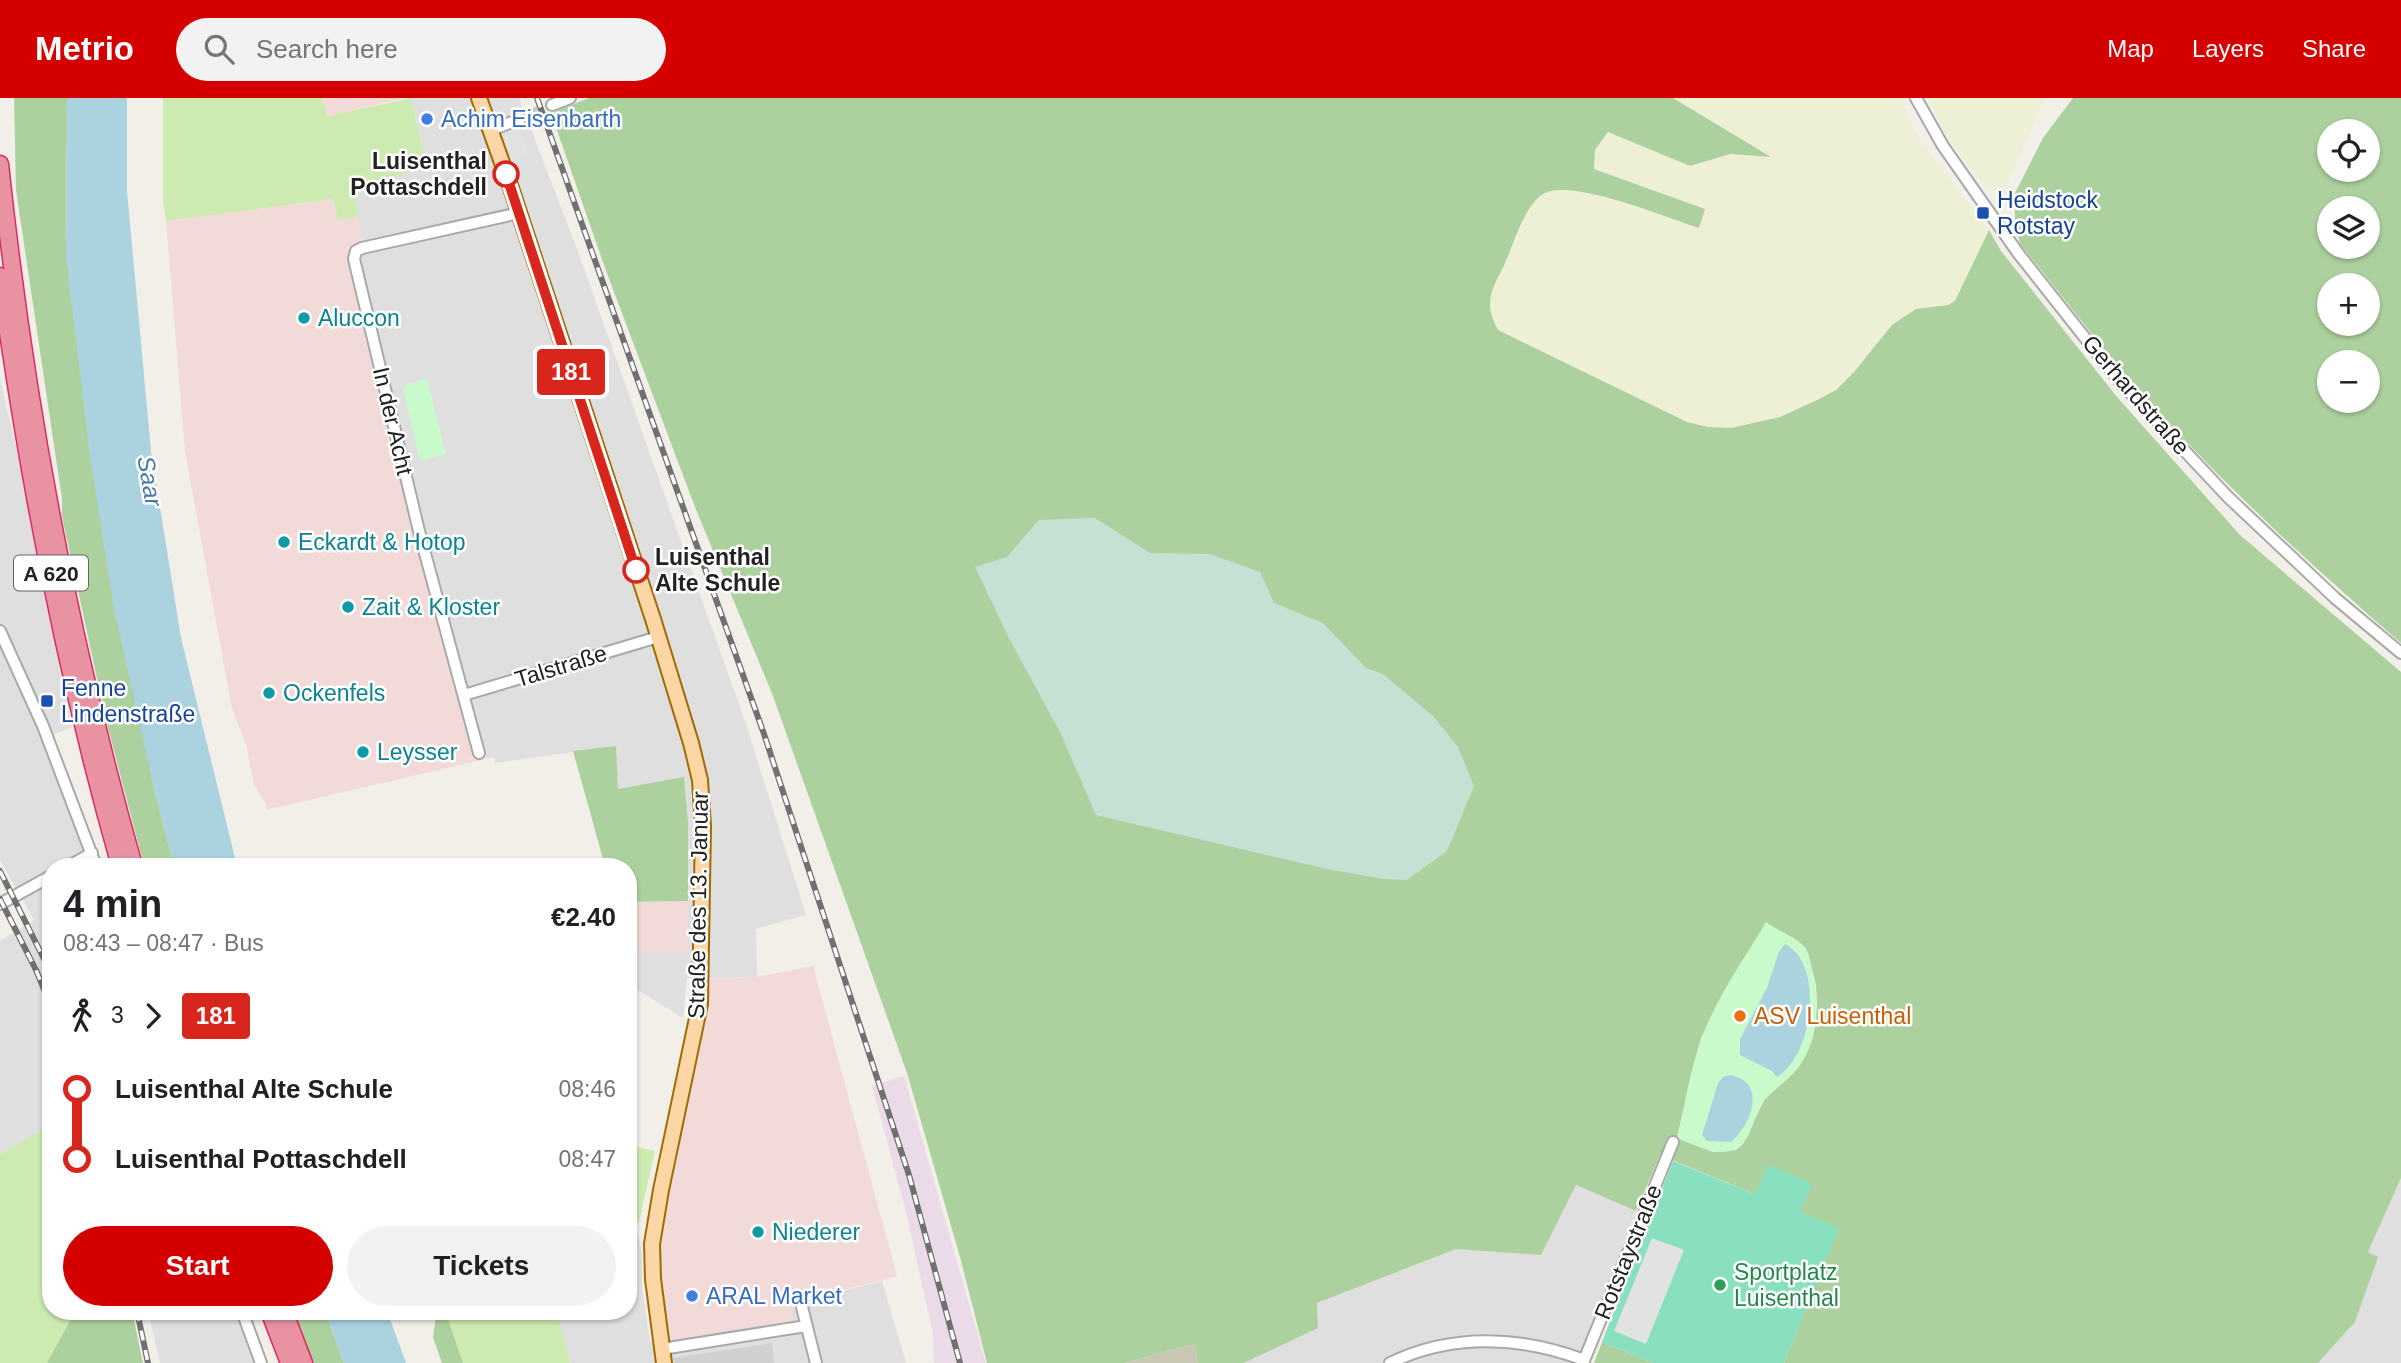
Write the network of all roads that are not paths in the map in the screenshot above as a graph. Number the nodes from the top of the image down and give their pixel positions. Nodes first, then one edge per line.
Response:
1 (479, 98) edge
2 (570, 98) edge
3 (1916, 98) edge
4 (552, 106) dead end
5 (520, 119) tunnel mouth
6 (491, 130) junction
7 (0, 164) edge
8 (519, 214) junction
9 (0, 276) edge
10 (0, 631) edge
11 (658, 636) junction
12 (2401, 653) edge
13 (464, 695) junction
14 (479, 753) dead end
15 (92, 853) junction
16 (83, 858) edge
17 (94, 858) edge
18 (118, 858) edge
19 (132, 858) edge
20 (42, 881) edge
21 (0, 904) edge
22 (1673, 1142) dead end
23 (802, 1307) dead end
24 (245, 1320) edge
25 (272, 1320) edge
26 (287, 1320) edge
27 (806, 1326) junction
28 (663, 1356) edge
29 (1583, 1362) edge
30 (261, 1363) edge
31 (289, 1363) edge
32 (304, 1363) edge
33 (816, 1363) edge
34 (1390, 1363) edge

1 - 6 main road, Straße des 13. Januar
2 - 4 street
3 - 12 street, Gerhardstraße
5 - 6 street
6 - 8 main road, Straße des 13. Januar
7 - 19 highway, A 620
8 - 11 main road, Straße des 13. Januar
8 - 13 street, In der Acht
9 - 18 highway, A 620
10 - 15 street
11 - 13 street, Talstraße
11 - 28 main road, Straße des 13. Januar
13 - 14 street, In der Acht
15 - 16 street
15 - 17 street
20 - 21 street
22 - 29 street, Rotstaystraße
23 - 27 street
24 - 30 street
25 - 31 highway
26 - 32 highway
27 - 28 street
27 - 33 street
29 - 34 street

